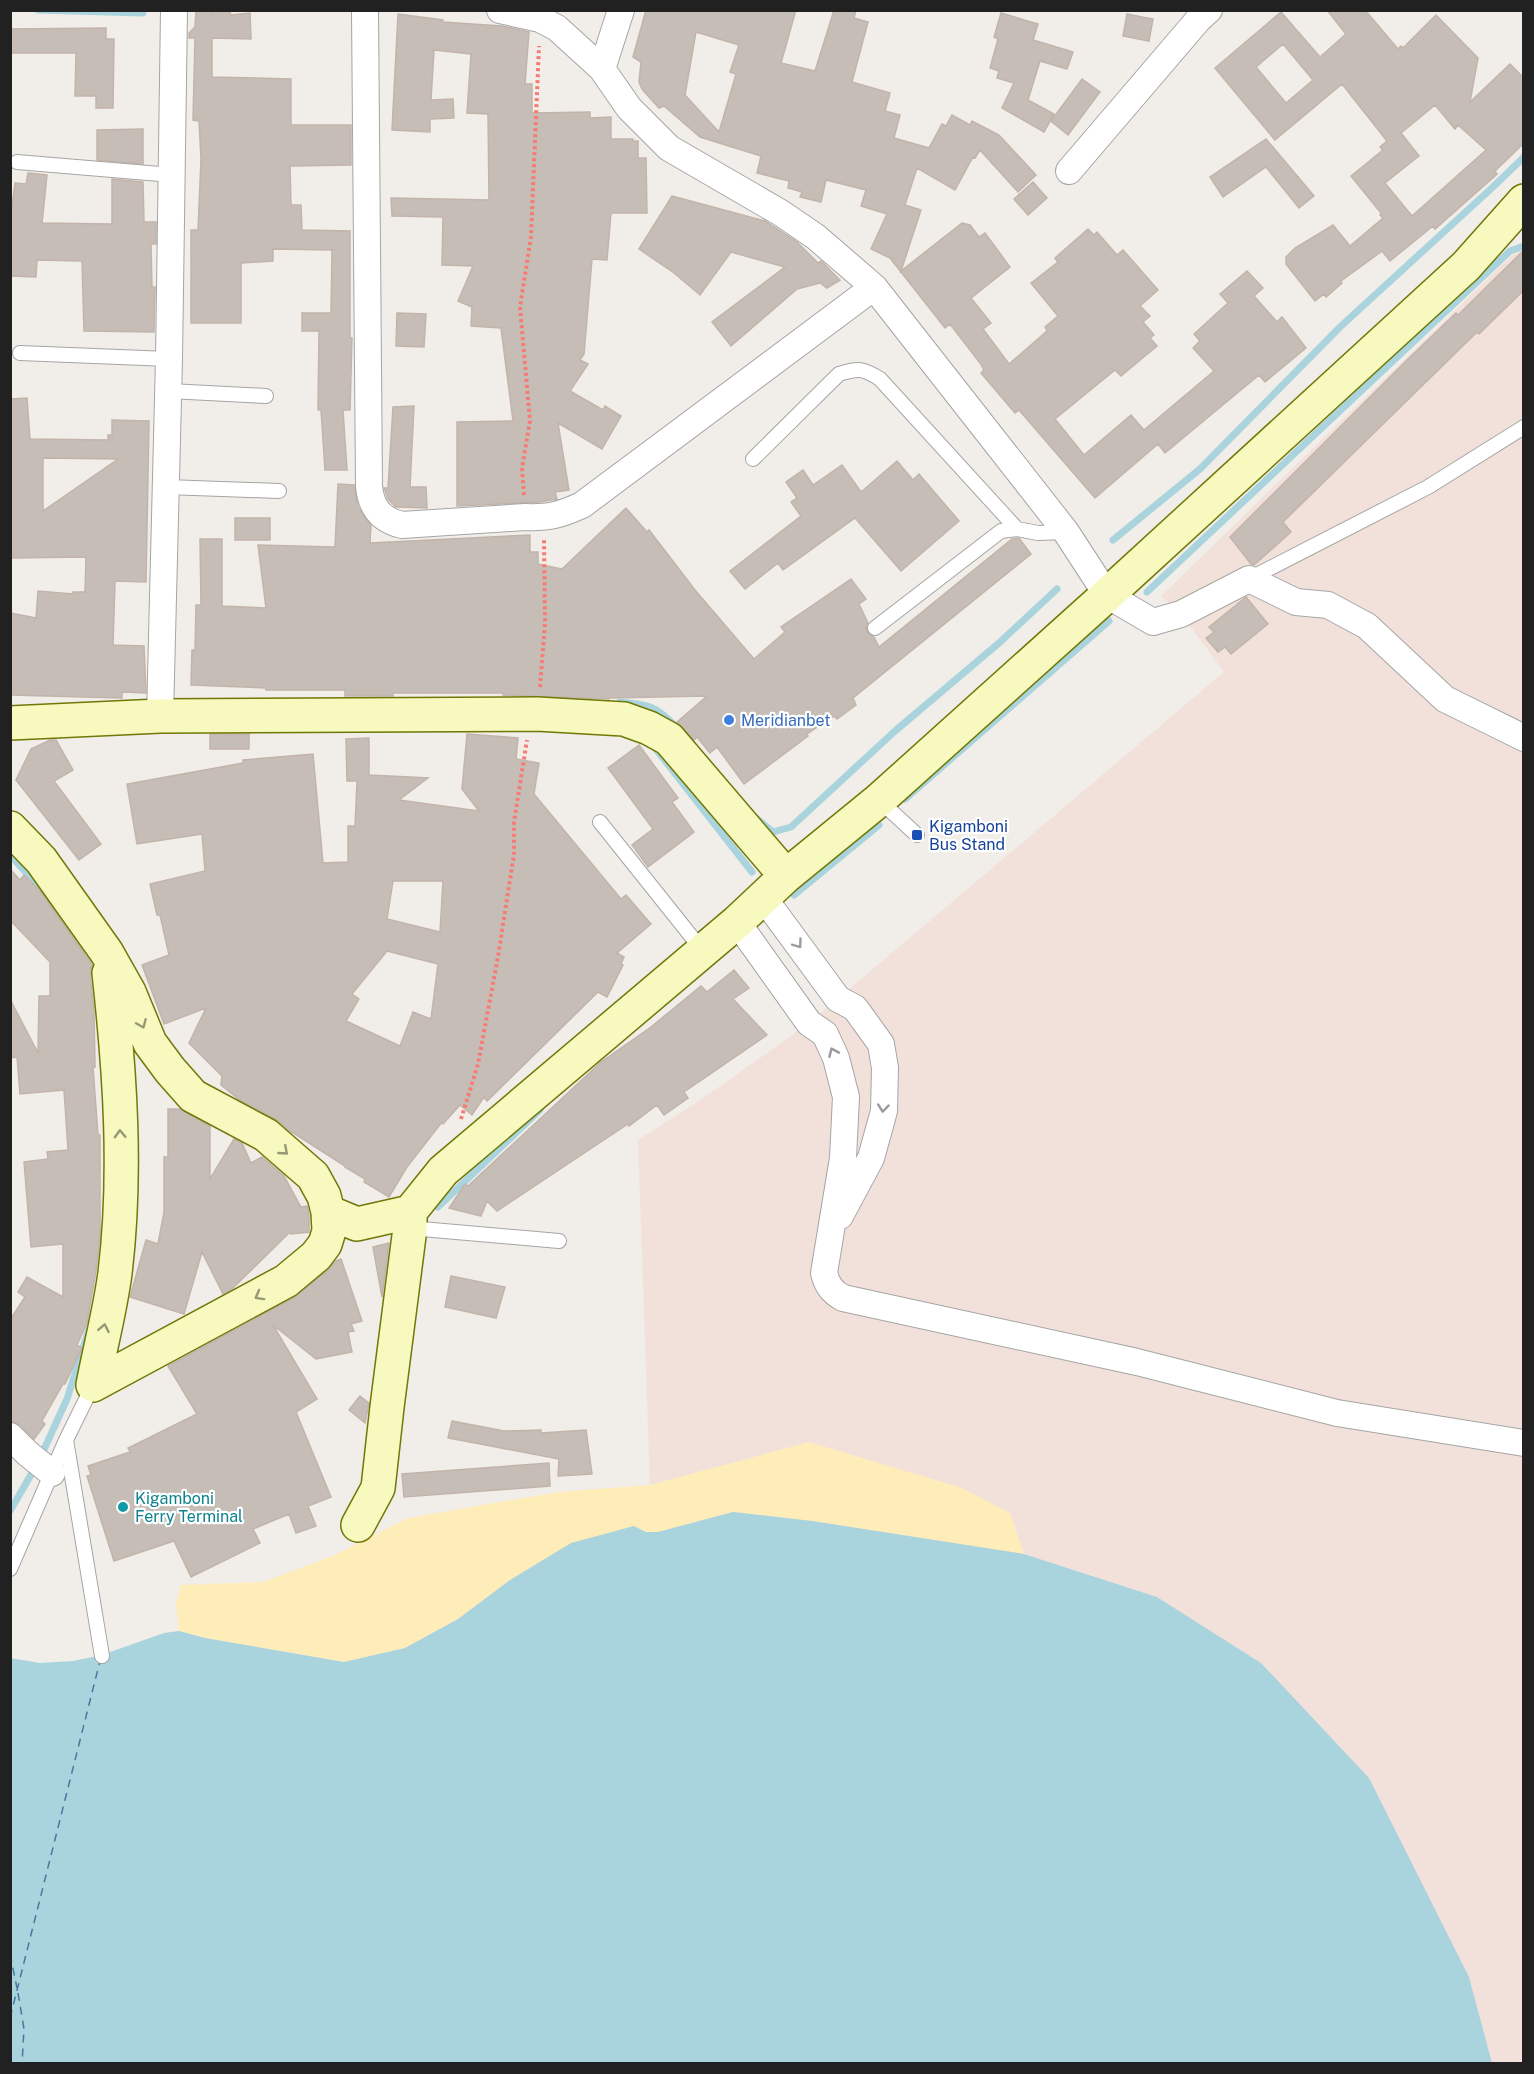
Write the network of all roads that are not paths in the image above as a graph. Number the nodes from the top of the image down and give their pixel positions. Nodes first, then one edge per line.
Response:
1 (174, 10) edge
2 (365, 10) edge
3 (500, 10) edge
4 (621, 10) edge
5 (1209, 10) edge
6 (602, 69) junction
7 (17, 162) dead end
8 (1069, 171) dead end
9 (172, 175) junction
10 (1524, 201) edge
11 (874, 287) junction
12 (20, 353) dead end
13 (169, 359) junction
14 (169, 391) junction
15 (266, 396) dead end
16 (1524, 427) edge
17 (753, 459) dead end
18 (166, 487) junction
19 (279, 490) dead end
20 (1017, 529) junction
21 (1066, 532) junction
22 (1249, 579) junction
23 (1107, 595) junction
24 (875, 628) dead end
25 (160, 716) junction
26 (10, 723) edge
27 (1524, 738) edge
28 (879, 800) junction
29 (600, 822) dead end
30 (10, 828) edge
31 (916, 835) dead end
32 (775, 887) junction
33 (737, 922) junction
34 (703, 951) junction
35 (106, 953) junction
36 (328, 1212) junction
37 (410, 1220) junction
38 (831, 1233) junction
39 (559, 1241) dead end
40 (93, 1385) junction
41 (10, 1436) edge
42 (66, 1440) junction
43 (1524, 1443) edge
44 (52, 1473) junction
45 (358, 1525) dead end
46 (10, 1569) edge
47 (102, 1656) dead end

1 - 9 street
2 - 11 street
3 - 6 street
4 - 6 street
5 - 8 street
6 - 11 street
7 - 9 lane
9 - 13 street
10 - 23 main road
11 - 21 street
12 - 13 lane
13 - 14 street
14 - 15 lane
14 - 18 street
16 - 22 lane
17 - 20 lane
18 - 19 lane
18 - 25 street
20 - 21 lane
20 - 24 lane
21 - 23 street
22 - 23 street
22 - 27 street
23 - 28 main road
25 - 26 main road
25 - 32 main road
28 - 31 lane
28 - 32 main road
29 - 34 lane
30 - 35 main road
32 - 33 main road
32 -> 38 street
33 - 34 main road
38 -> 33 street
34 - 37 main road
35 -> 36 main road
40 -> 35 main road
36 - 37 main road
36 -> 40 main road
37 - 39 lane
37 - 45 main road
38 - 43 street
40 - 42 lane
41 - 44 street
42 - 44 lane
42 - 47 lane
44 - 46 lane

